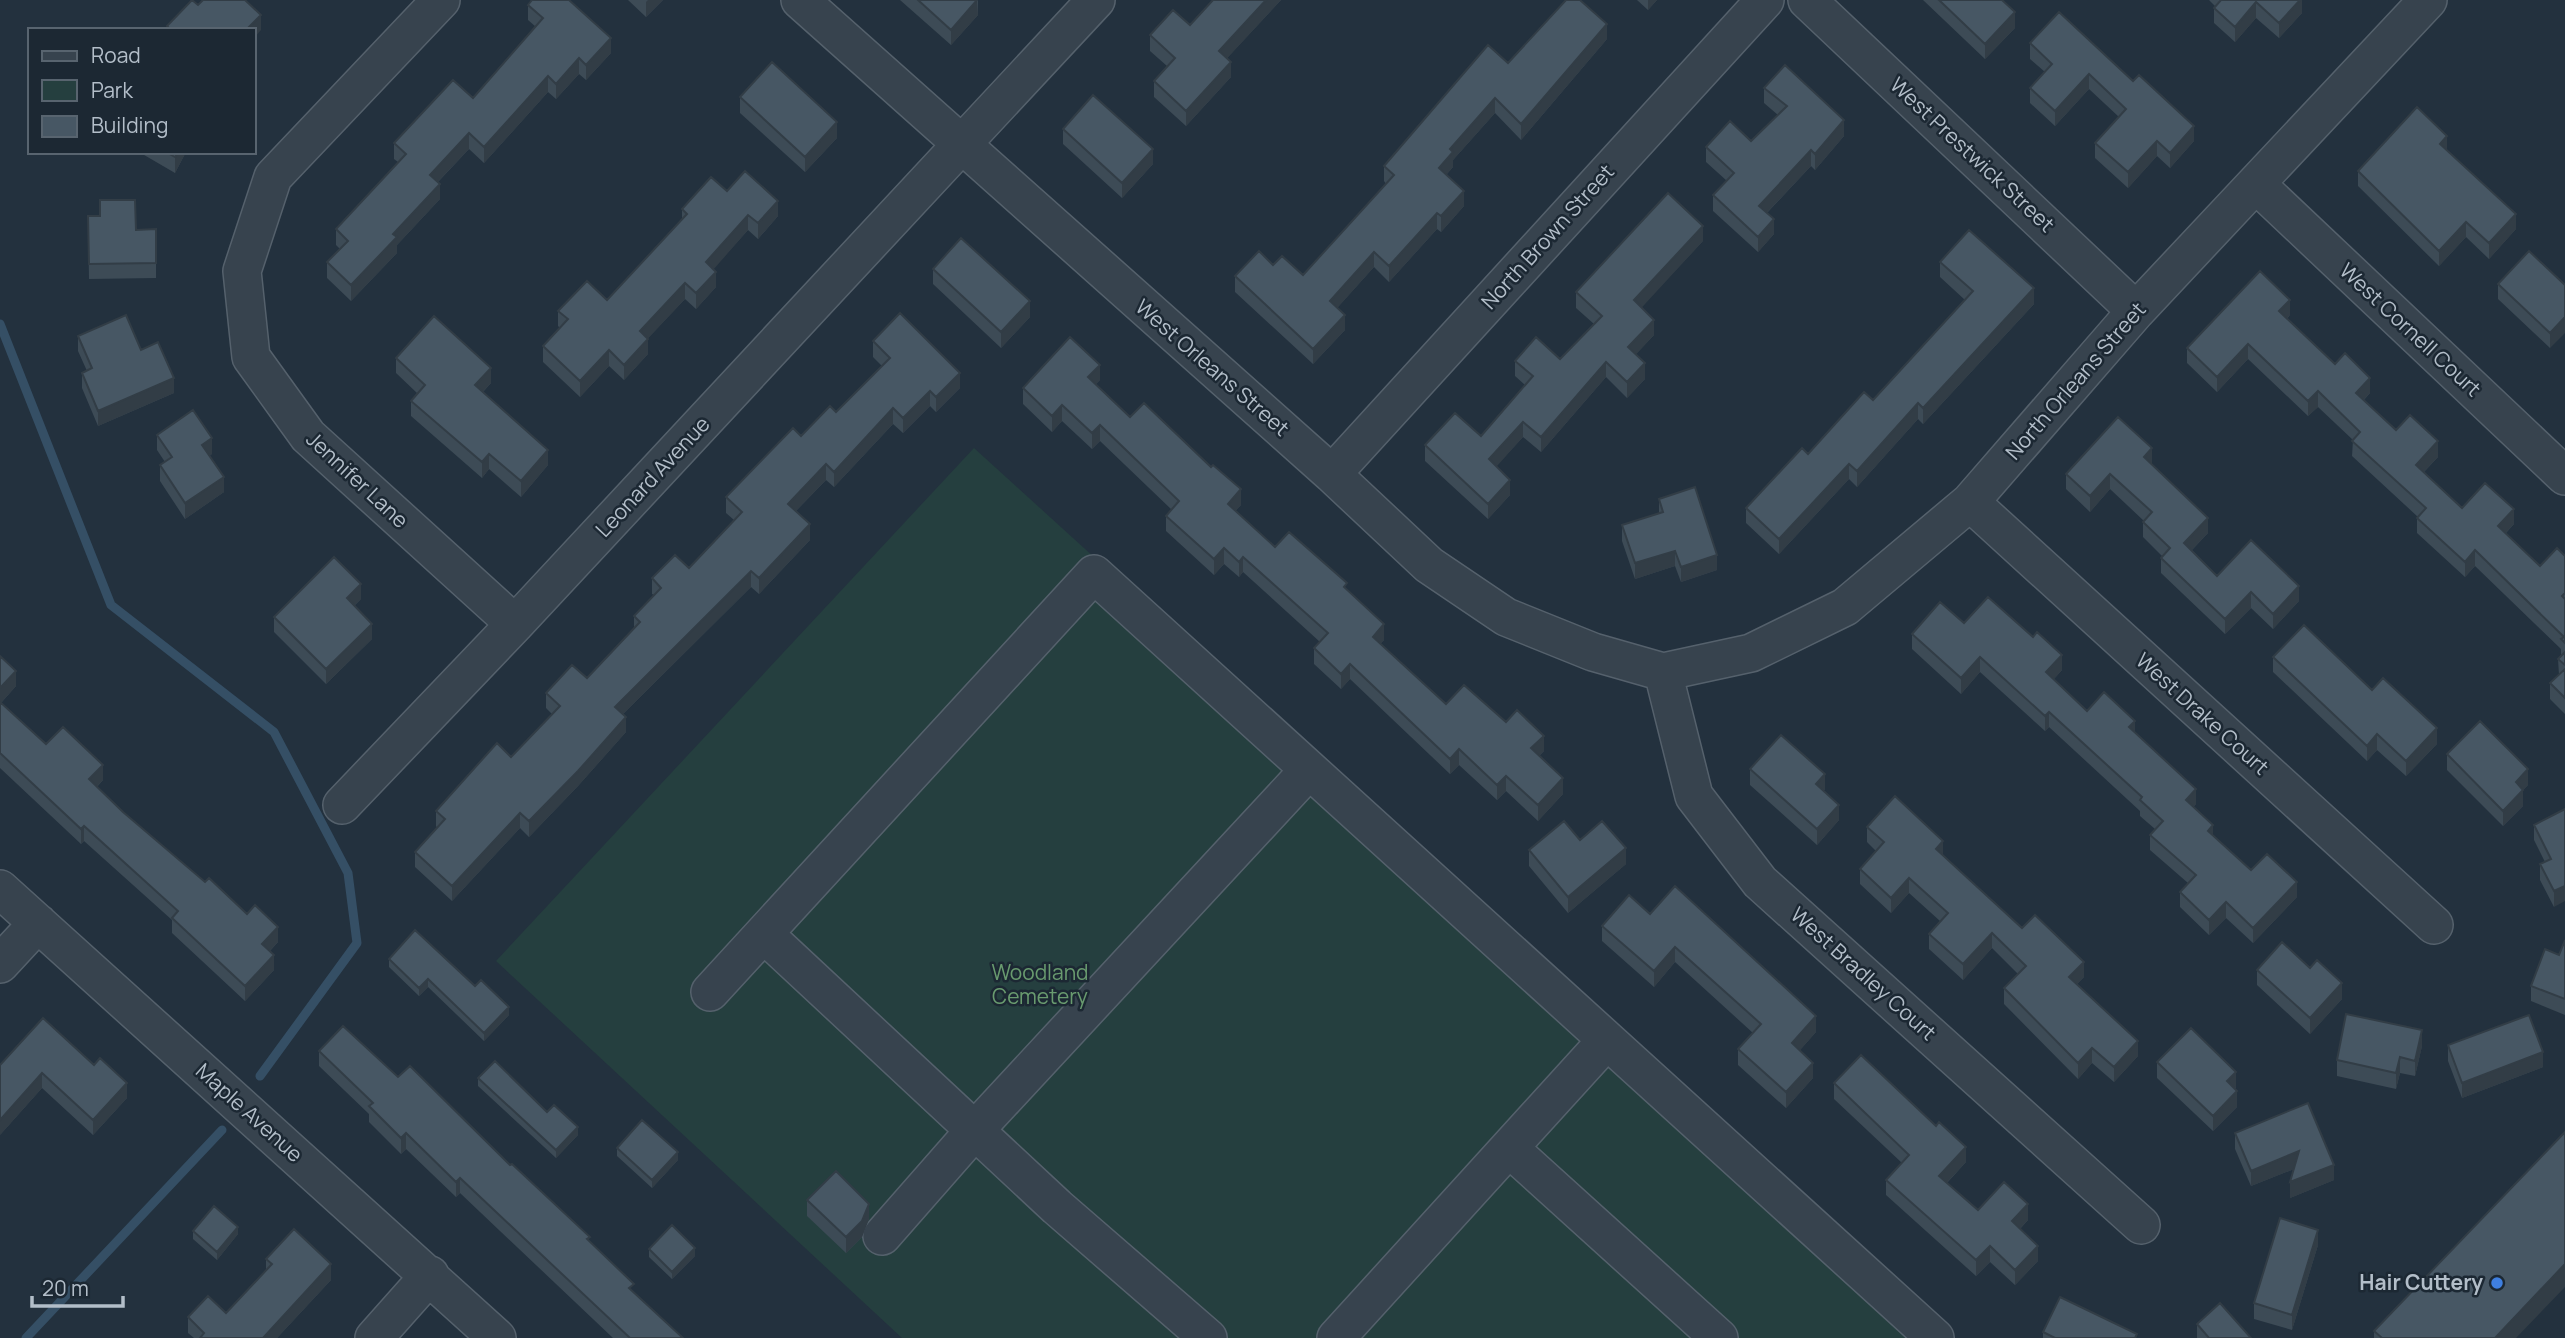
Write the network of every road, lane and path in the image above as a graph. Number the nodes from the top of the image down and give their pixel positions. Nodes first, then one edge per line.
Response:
1 (441, 0) edge
2 (800, 0) edge
3 (1096, 0) edge
4 (1765, 0) edge
5 (1807, 0) edge
6 (2428, 0) edge
7 (961, 147) junction
8 (2256, 184) junction
9 (2136, 311) junction
10 (1332, 474) junction
11 (2565, 476) edge
12 (1970, 502) junction
13 (515, 624) junction
14 (1663, 672) junction
15 (1309, 770) junction
16 (342, 805) dead end
17 (0, 889) edge
18 (38, 923) junction
19 (2434, 925) dead end
20 (764, 934) junction
21 (0, 964) edge
22 (710, 992) dead end
23 (1606, 1040) junction
24 (975, 1130) junction
25 (1510, 1148) junction
26 (2141, 1225) dead end
27 (882, 1236) dead end
28 (430, 1275) junction
29 (374, 1338) edge
30 (497, 1338) edge
31 (1208, 1338) edge
32 (1336, 1338) edge
33 (1719, 1338) edge
34 (1935, 1338) edge

1 - 13 street, Jennifer Lane
2 - 7 street, West Orleans Street
3 - 7 street, Leonard Avenue
4 - 10 street, North Brown Street
5 - 9 street, West Prestwick Street
6 - 8 street, North Orleans Street
7 - 10 street, West Orleans Street
7 - 13 street, Leonard Avenue
8 - 9 street, North Orleans Street
8 - 11 street, West Cornell Court
9 - 12 street, North Orleans Street
10 - 14 street, West Orleans Street
12 - 14 street, North Orleans Street
12 - 19 street, West Drake Court
13 - 16 street, Leonard Avenue
14 - 26 street, West Bradley Court
15 - 20 street
15 - 23 street
15 - 24 street
17 - 18 street, Maple Avenue
18 - 21 street
18 - 28 street, Maple Avenue
20 - 22 street
20 - 24 street
23 - 25 street
23 - 34 street
24 - 27 street
24 - 31 street
25 - 32 street
25 - 33 street
28 - 29 street
28 - 30 street, Maple Avenue

